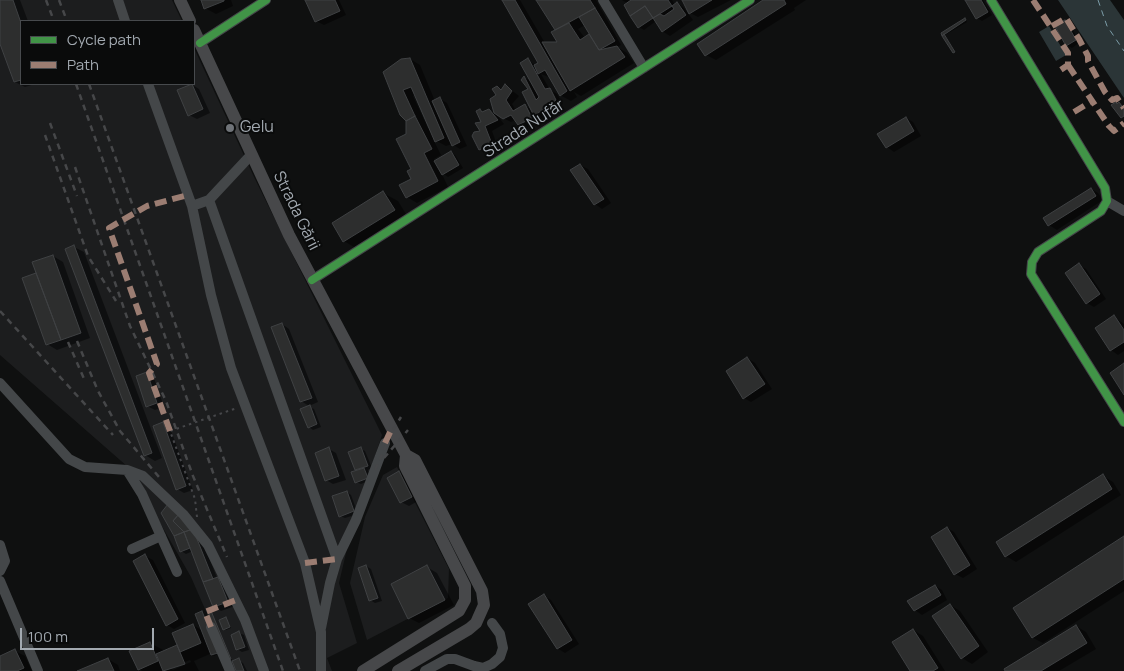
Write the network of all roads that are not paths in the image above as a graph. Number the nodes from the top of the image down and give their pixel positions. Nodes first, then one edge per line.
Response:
1 (118, 0) edge
2 (180, 0) edge
3 (266, 0) edge
4 (603, 0) edge
5 (750, 0) edge
6 (991, 0) edge
7 (125, 20) edge
8 (190, 20) edge
9 (195, 32) edge
10 (200, 43) junction
11 (644, 68) junction
12 (148, 85) edge
13 (251, 155) junction
14 (209, 200) junction
15 (1107, 201) junction
16 (192, 206) junction
17 (1124, 211) edge
18 (312, 280) junction
19 (0, 383) edge
20 (1124, 422) edge
21 (385, 442) dead end
22 (406, 455) junction
23 (127, 470) junction
24 (161, 536) junction
25 (0, 545) edge
26 (132, 549) dead end
27 (337, 559) junction
28 (0, 571) edge
29 (177, 572) dead end
30 (0, 581) edge
31 (492, 623) dead end
32 (211, 627) dead end
33 (321, 632) junction
34 (38, 671) edge
35 (230, 671) edge
36 (264, 671) edge
37 (322, 671) edge
38 (363, 671) edge
39 (398, 671) edge
40 (426, 671) edge

1 - 7 street
2 - 8 main road
3 - 10 street
4 - 11 street
5 - 11 street, Strada Nufăr
6 - 15 street
9 - 10 main road, Strada Gării
10 - 13 main road, Strada Gării
11 - 18 street, Strada Nufăr
12 - 16 street
13 - 14 street
13 - 18 main road, Strada Gării
14 - 16 street
14 - 27 street
15 - 17 street
15 - 20 street
16 - 33 street
18 - 22 main road, Strada Gării
19 - 23 street
21 - 27 street
22 - 38 main road, Strada Gării
22 - 39 main road, Strada Gării
23 - 24 street
23 - 36 street
24 - 26 street
24 - 29 street
25 - 28 street
27 - 33 street
30 - 34 street
31 - 40 street
32 - 35 street
33 - 37 street

